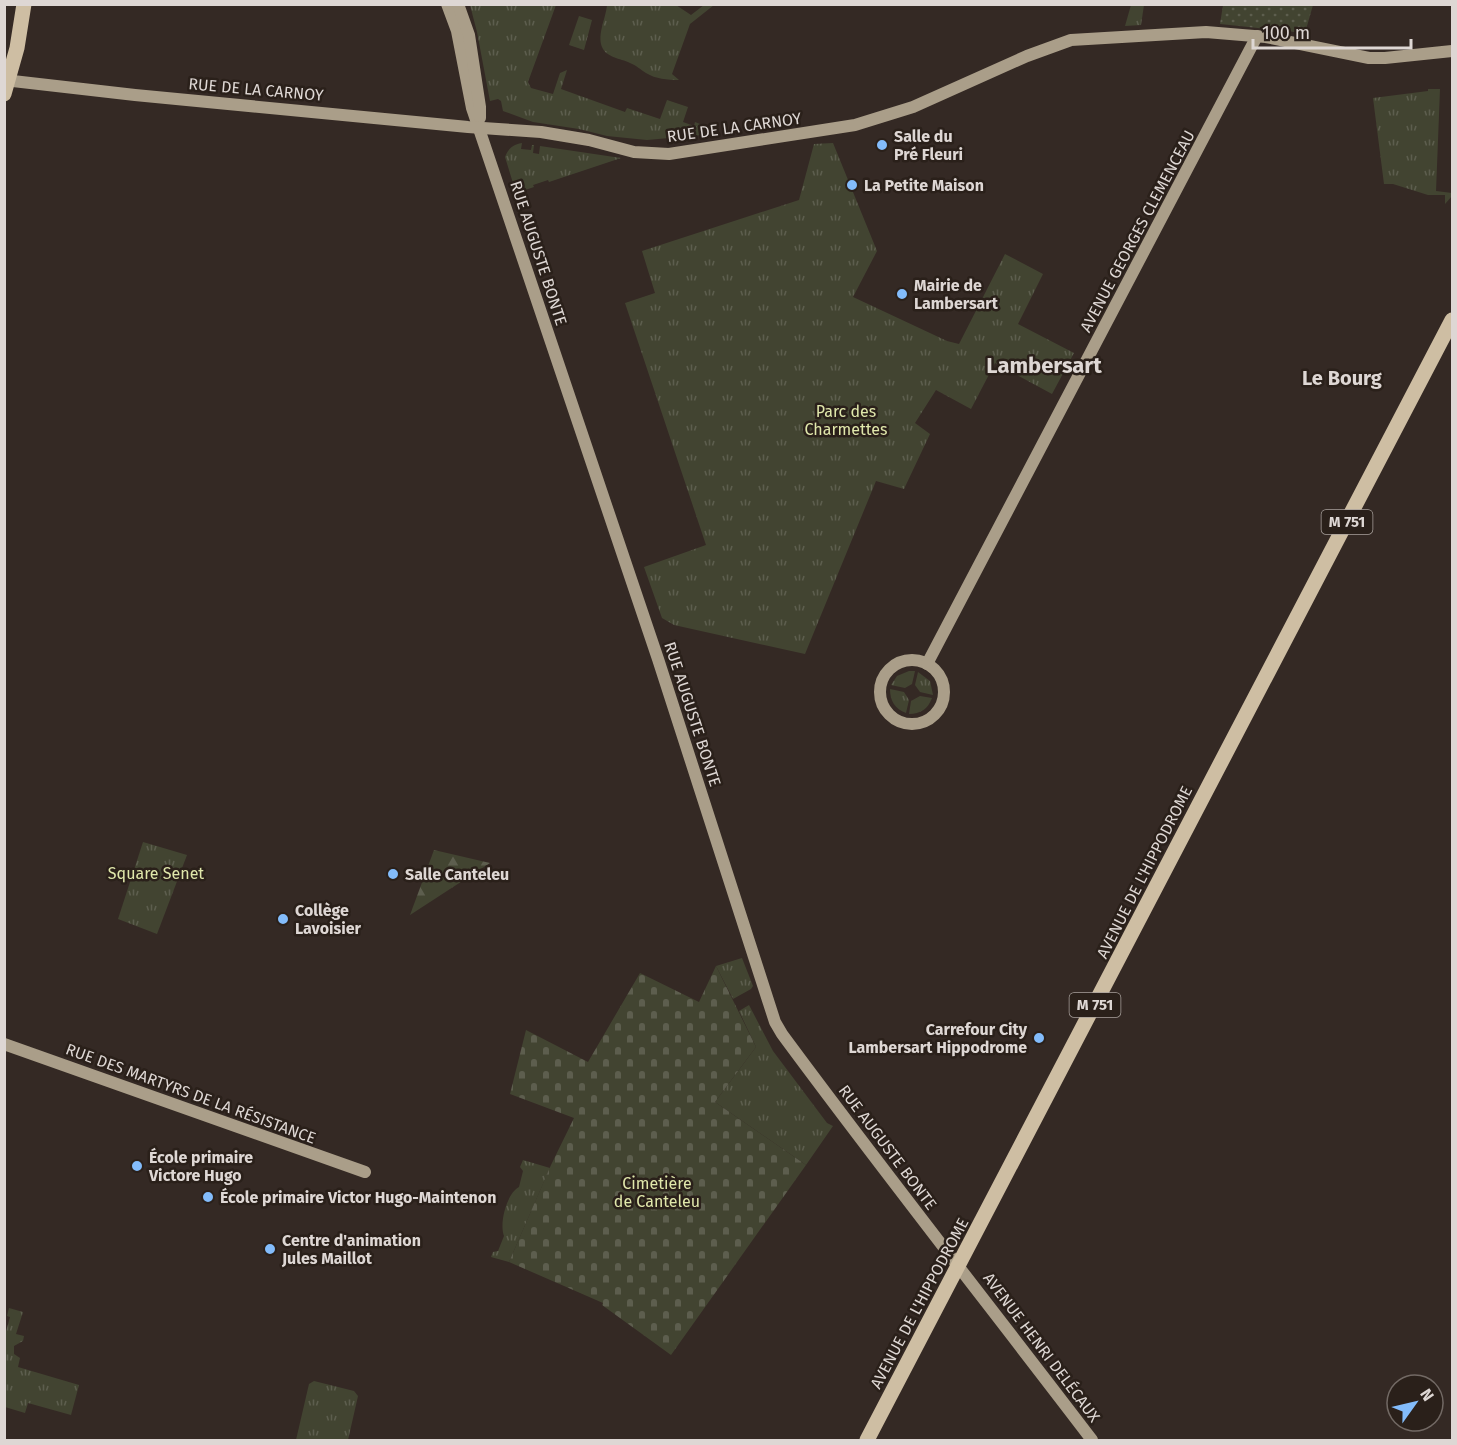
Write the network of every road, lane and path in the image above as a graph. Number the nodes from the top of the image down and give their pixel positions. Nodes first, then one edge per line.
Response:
1 (14, 4) edge
2 (24, 4) edge
3 (447, 4) edge
4 (459, 4) edge
5 (1257, 36) junction
6 (1452, 51) edge
7 (4, 57) edge
8 (6, 85) edge
9 (480, 128) junction
10 (1452, 320) edge
11 (1452, 337) edge
12 (927, 664) junction
13 (4, 1044) edge
14 (366, 1172) dead end
15 (962, 1269) junction
16 (867, 1440) edge
17 (877, 1440) edge
18 (1092, 1440) edge

1 - 7 main road
2 - 8 main road
3 - 9 street, RUE AUGUSTE BONTE
4 - 9 street, RUE AUGUSTE BONTE
5 - 6 street, RUE DE LA CARNOY
5 - 9 street, RUE DE LA CARNOY
5 - 12 street, AVENUE GEORGES CLEMENCEAU
8 - 9 street, RUE DE LA CARNOY
9 - 15 street, RUE AUGUSTE BONTE
10 - 15 main road, AVENUE DE L'HIPPODROME / M 751
11 - 15 main road, AVENUE DE L'HIPPODROME / M 751
12 - 12 street
13 - 14 street, RUE DES MARTYRS DE LA RÉSISTANCE
15 - 16 main road, AVENUE DE L'HIPPODROME / M 751
15 - 17 main road, AVENUE DE L'HIPPODROME / M 751
15 - 18 street, AVENUE HENRI DELÉCAUX

